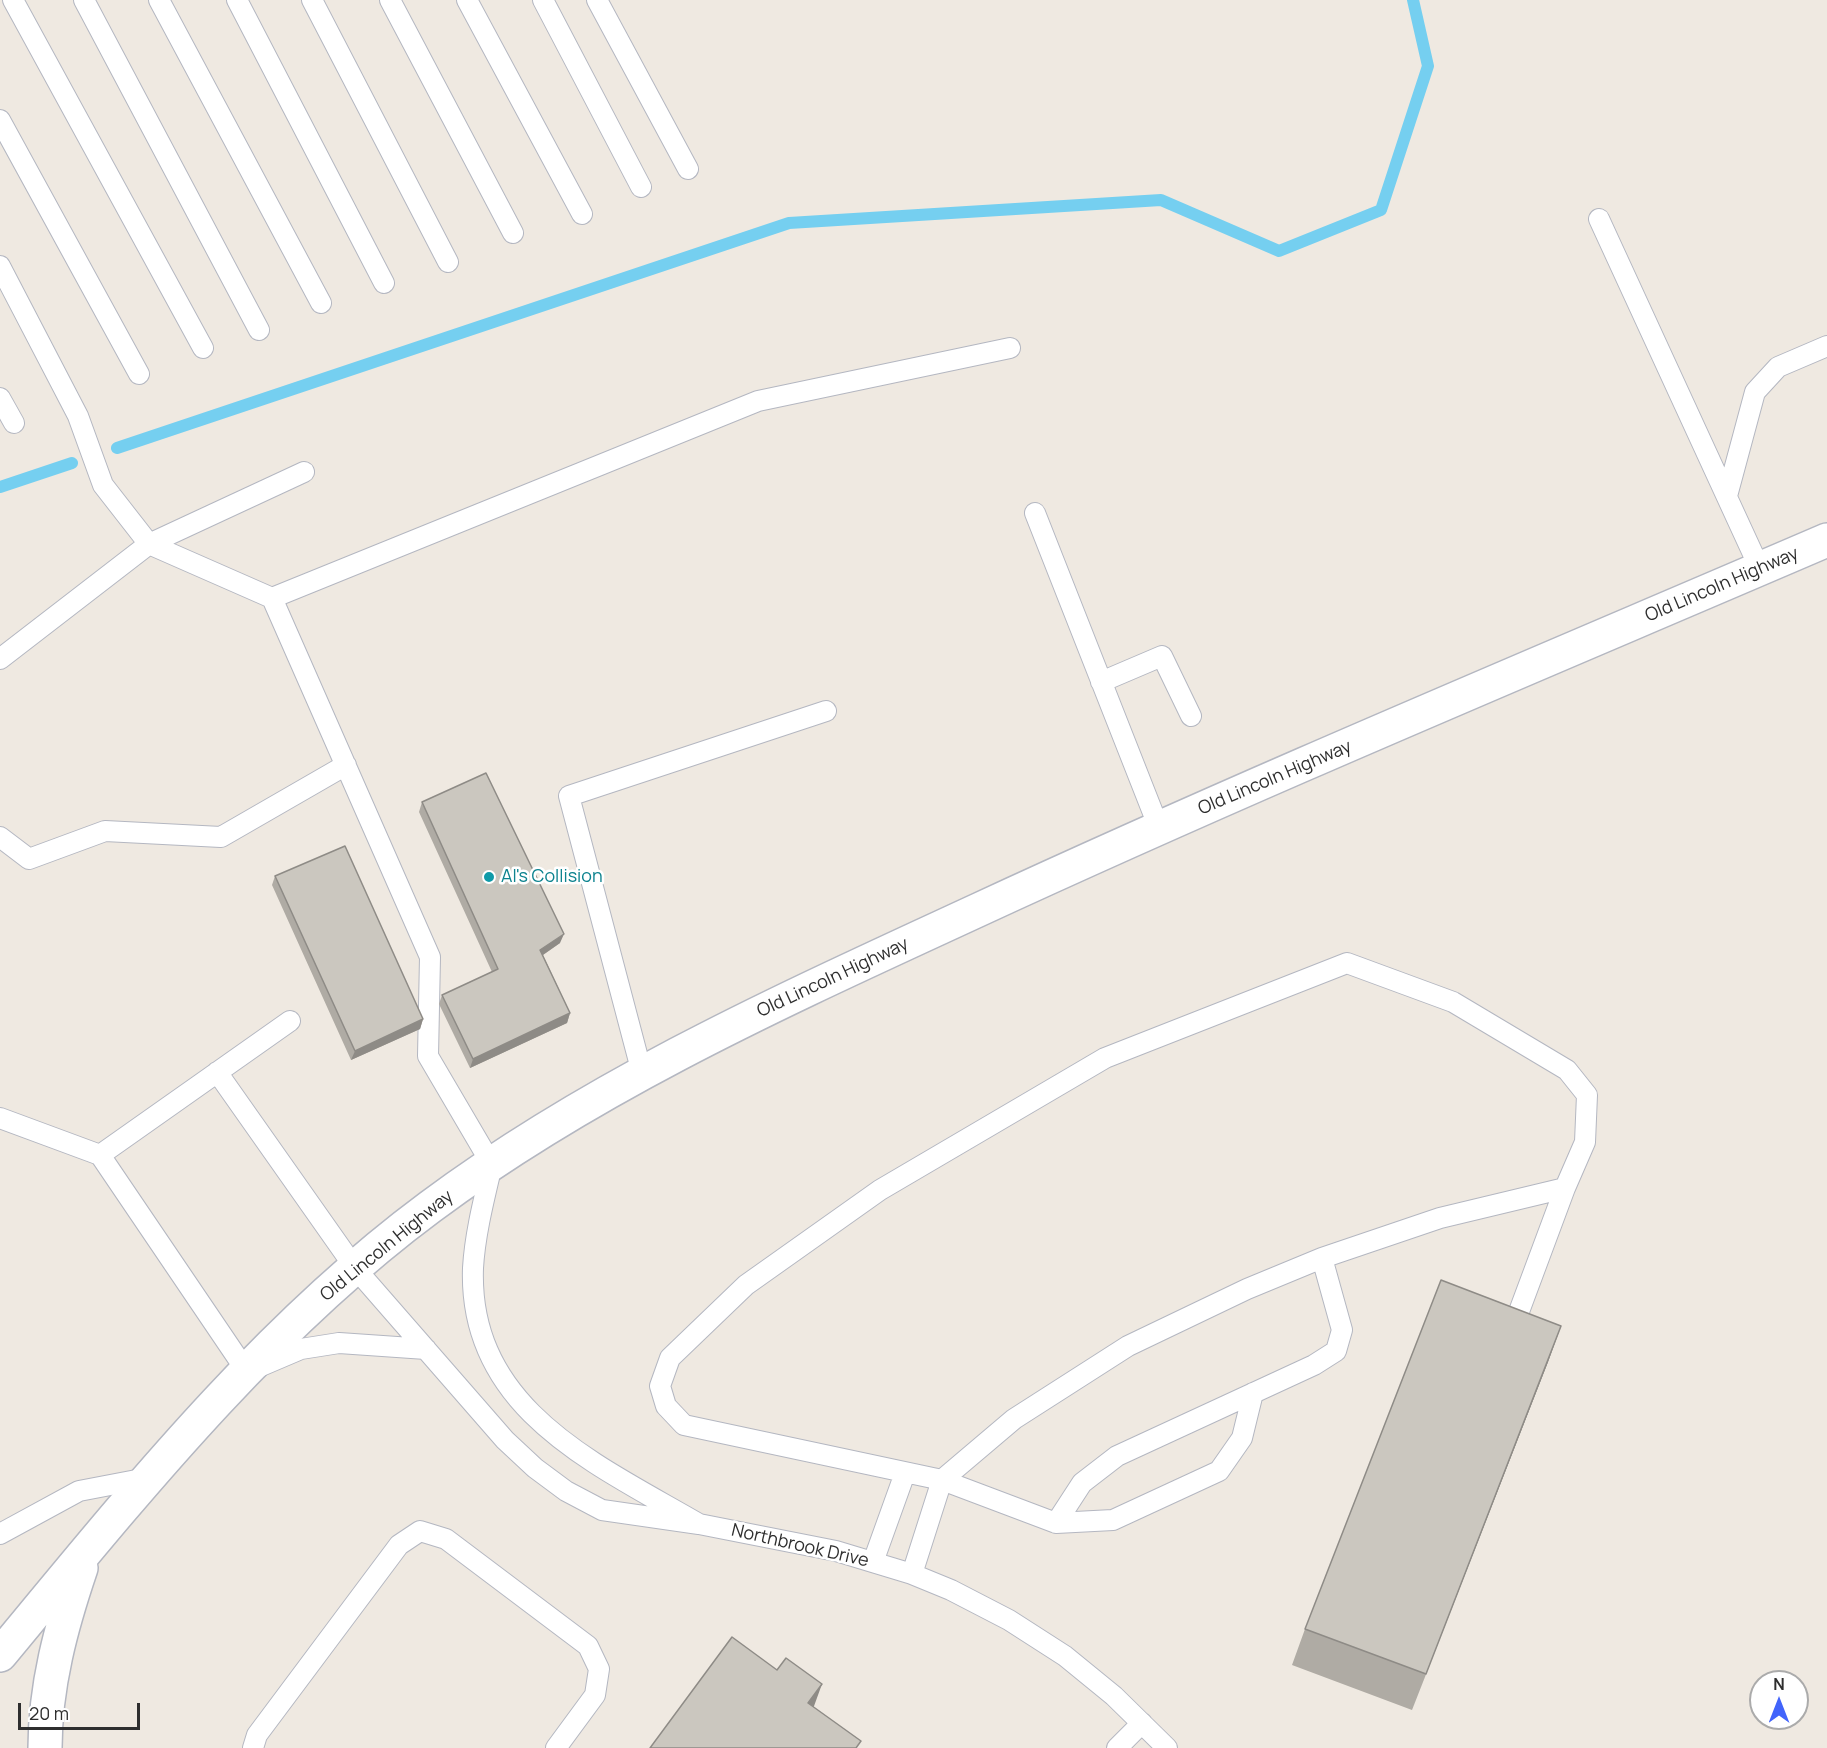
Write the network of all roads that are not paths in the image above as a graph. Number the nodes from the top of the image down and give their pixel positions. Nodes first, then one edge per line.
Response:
1 (13, 0) edge
2 (84, 0) edge
3 (159, 0) edge
4 (237, 0) edge
5 (312, 0) edge
6 (390, 0) edge
7 (467, 0) edge
8 (543, 0) edge
9 (597, 0) edge
10 (0, 120) edge
11 (688, 169) dead end
12 (641, 188) dead end
13 (582, 214) dead end
14 (1599, 219) dead end
15 (513, 233) dead end
16 (448, 262) dead end
17 (0, 266) edge
18 (384, 283) dead end
19 (321, 303) dead end
20 (259, 330) dead end
21 (1827, 346) edge
22 (203, 348) dead end
23 (1010, 348) dead end
24 (139, 374) dead end
25 (0, 398) edge
26 (14, 423) dead end
27 (304, 472) dead end
28 (1727, 496) junction
29 (1035, 513) dead end
30 (1827, 540) edge
31 (149, 544) junction
32 (1760, 569) junction
33 (272, 598) junction
34 (0, 659) edge
35 (1101, 682) junction
36 (826, 711) dead end
37 (1191, 716) dead end
38 (346, 765) junction
39 (1159, 828) junction
40 (0, 837) edge
41 (290, 1021) dead end
42 (217, 1072) junction
43 (642, 1073) junction
44 (0, 1118) edge
45 (100, 1155) junction
46 (492, 1166) junction
47 (1566, 1188) junction
48 (1322, 1258) junction
49 (356, 1268) junction
50 (1511, 1333) edge
51 (426, 1349) junction
52 (247, 1372) junction
53 (1253, 1393) junction
54 (905, 1473) junction
55 (150, 1478) junction
56 (942, 1480) junction
57 (1056, 1523) junction
58 (699, 1524) junction
59 (0, 1534) edge
60 (88, 1549) junction
61 (873, 1562) junction
62 (912, 1574) junction
63 (0, 1655) edge
64 (1142, 1723) junction
65 (45, 1748) edge
66 (253, 1748) edge
67 (556, 1748) edge
68 (1117, 1748) edge
69 (1167, 1748) edge

1 - 22 lane
2 - 20 lane
3 - 19 lane
4 - 18 lane
5 - 16 lane
6 - 15 lane
7 - 13 lane
8 - 12 lane
9 - 11 lane
10 - 24 lane
14 - 28 lane
17 - 31 lane
21 - 28 lane
23 - 33 lane
25 - 26 lane
27 - 31 lane
28 - 32 lane
29 - 35 lane
30 - 32 main road, Old Lincoln Highway
31 - 33 lane
31 - 34 lane
32 - 39 main road, Old Lincoln Highway
33 - 38 lane
35 - 37 lane
35 - 39 lane
36 - 43 lane
38 - 40 lane
38 - 46 lane
39 - 43 main road, Old Lincoln Highway
41 - 42 lane
42 - 45 lane
42 - 49 lane, Northbrook Drive
43 - 46 main road, Old Lincoln Highway
44 - 45 lane
45 - 52 lane
46 - 49 main road, Old Lincoln Highway
46 - 58 lane, Northbrook Drive
47 - 48 lane
47 - 50 lane
47 - 54 lane
48 - 53 lane
48 - 56 lane
49 - 51 lane, Northbrook Drive
49 - 52 main road, Old Lincoln Highway
51 - 52 lane
51 - 58 lane, Northbrook Drive
52 - 55 main road, Old Lincoln Highway
53 - 57 lane
53 - 57 lane
54 - 56 lane
54 - 61 lane
55 - 59 lane
55 - 60 main road, Old Lincoln Highway
56 - 57 lane
56 - 62 lane
58 - 61 lane, Northbrook Drive
60 - 63 main road, Old Lincoln Highway
60 - 65 main road
61 - 62 lane, Northbrook Drive
62 - 64 lane, Northbrook Drive
64 - 68 lane
64 - 69 lane, Northbrook Drive
66 - 67 lane

